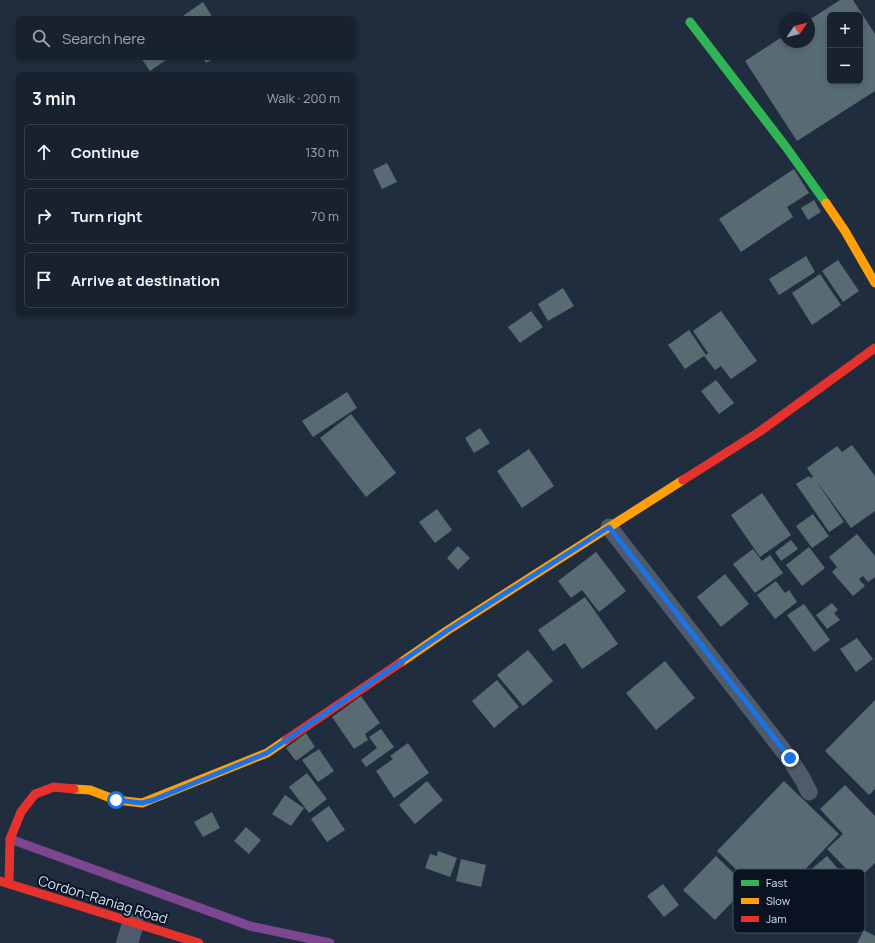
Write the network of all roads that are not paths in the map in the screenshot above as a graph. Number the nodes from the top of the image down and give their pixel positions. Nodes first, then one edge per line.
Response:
1 (690, 22) dead end
2 (875, 282) edge
3 (875, 348) edge
4 (609, 527) junction
5 (808, 792) dead end
6 (0, 880) edge
7 (9, 883) junction
8 (130, 934) edge
9 (199, 943) edge

1 - 2 street
3 - 4 street
4 - 5 lane
4 - 7 street
6 - 7 street, Cordon-Raniag Road
7 - 8 street, Cordon-Raniag Road
8 - 9 street, Cordon-Raniag Road

